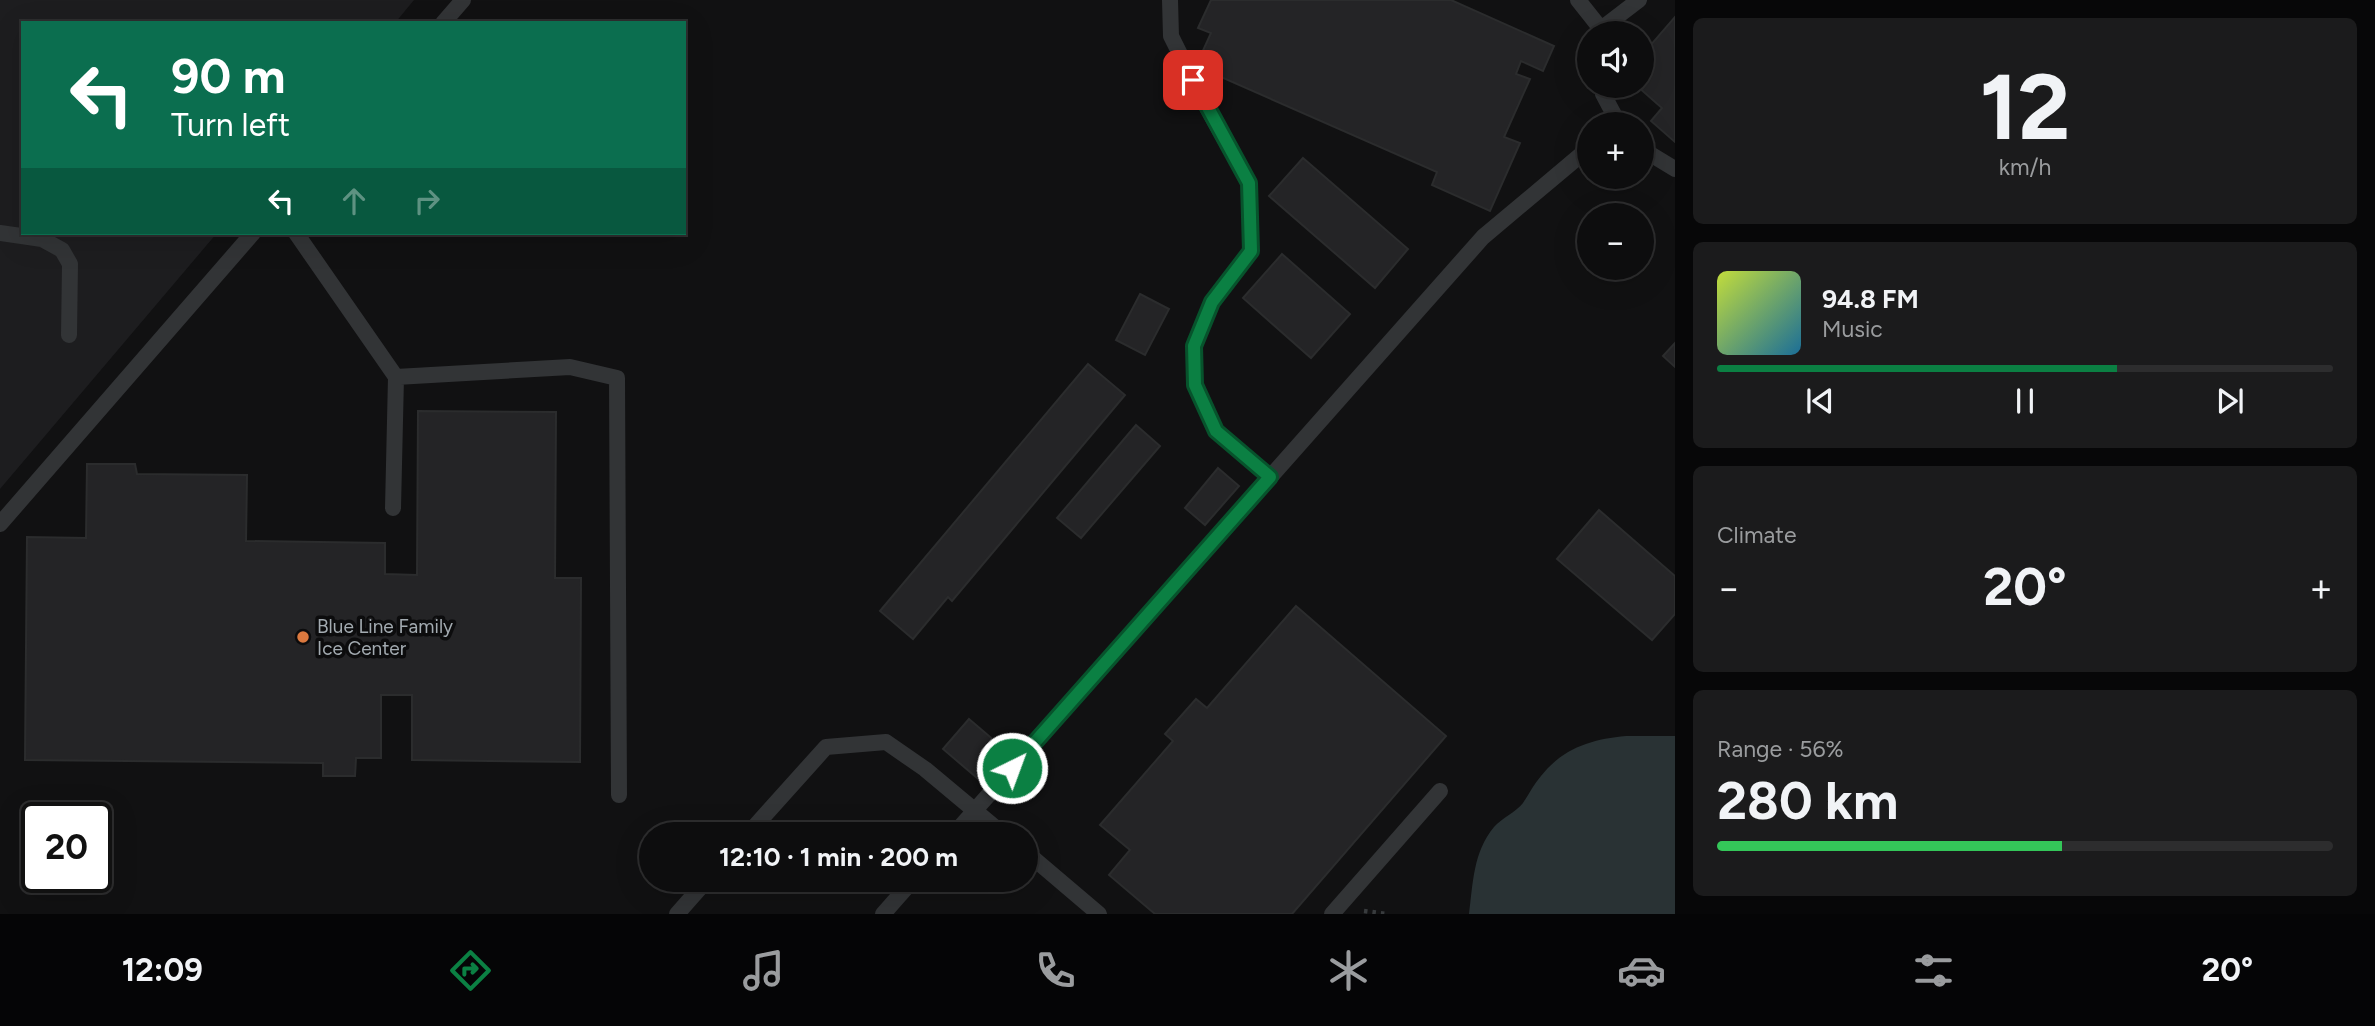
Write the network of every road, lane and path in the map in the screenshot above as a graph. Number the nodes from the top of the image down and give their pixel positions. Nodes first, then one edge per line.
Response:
1 (463, 0) edge
2 (1170, 0) edge
3 (1578, 0) edge
4 (1639, 0) edge
5 (445, 21) edge
6 (1594, 21) edge
7 (1613, 21) edge
8 (1654, 156) edge
9 (1577, 158) edge
10 (1675, 169) edge
11 (0, 233) edge
12 (251, 235) edge
13 (297, 235) edge
14 (69, 335) dead end
15 (396, 377) junction
16 (1270, 477) junction
17 (394, 508) dead end
18 (0, 524) edge
19 (1440, 791) dead end
20 (619, 795) dead end
21 (975, 810) junction
22 (759, 822) edge
23 (964, 822) edge
24 (989, 822) edge
25 (1038, 862) edge
26 (696, 892) edge
27 (902, 892) edge
28 (1357, 910) dead end
29 (677, 914) edge
30 (883, 914) edge
31 (1099, 914) edge
32 (1332, 914) edge
33 (1387, 914) edge

1 - 5 lane
2 - 16 lane
3 - 6 lane
4 - 7 lane
8 - 10 lane
9 - 16 lane
11 - 14 lane
12 - 18 lane
13 - 15 lane
15 - 17 lane
15 - 20 lane
16 - 21 lane
19 - 32 lane
21 - 22 lane
21 - 23 lane
21 - 24 lane
25 - 31 lane
26 - 29 lane
27 - 30 lane
28 - 33 path

